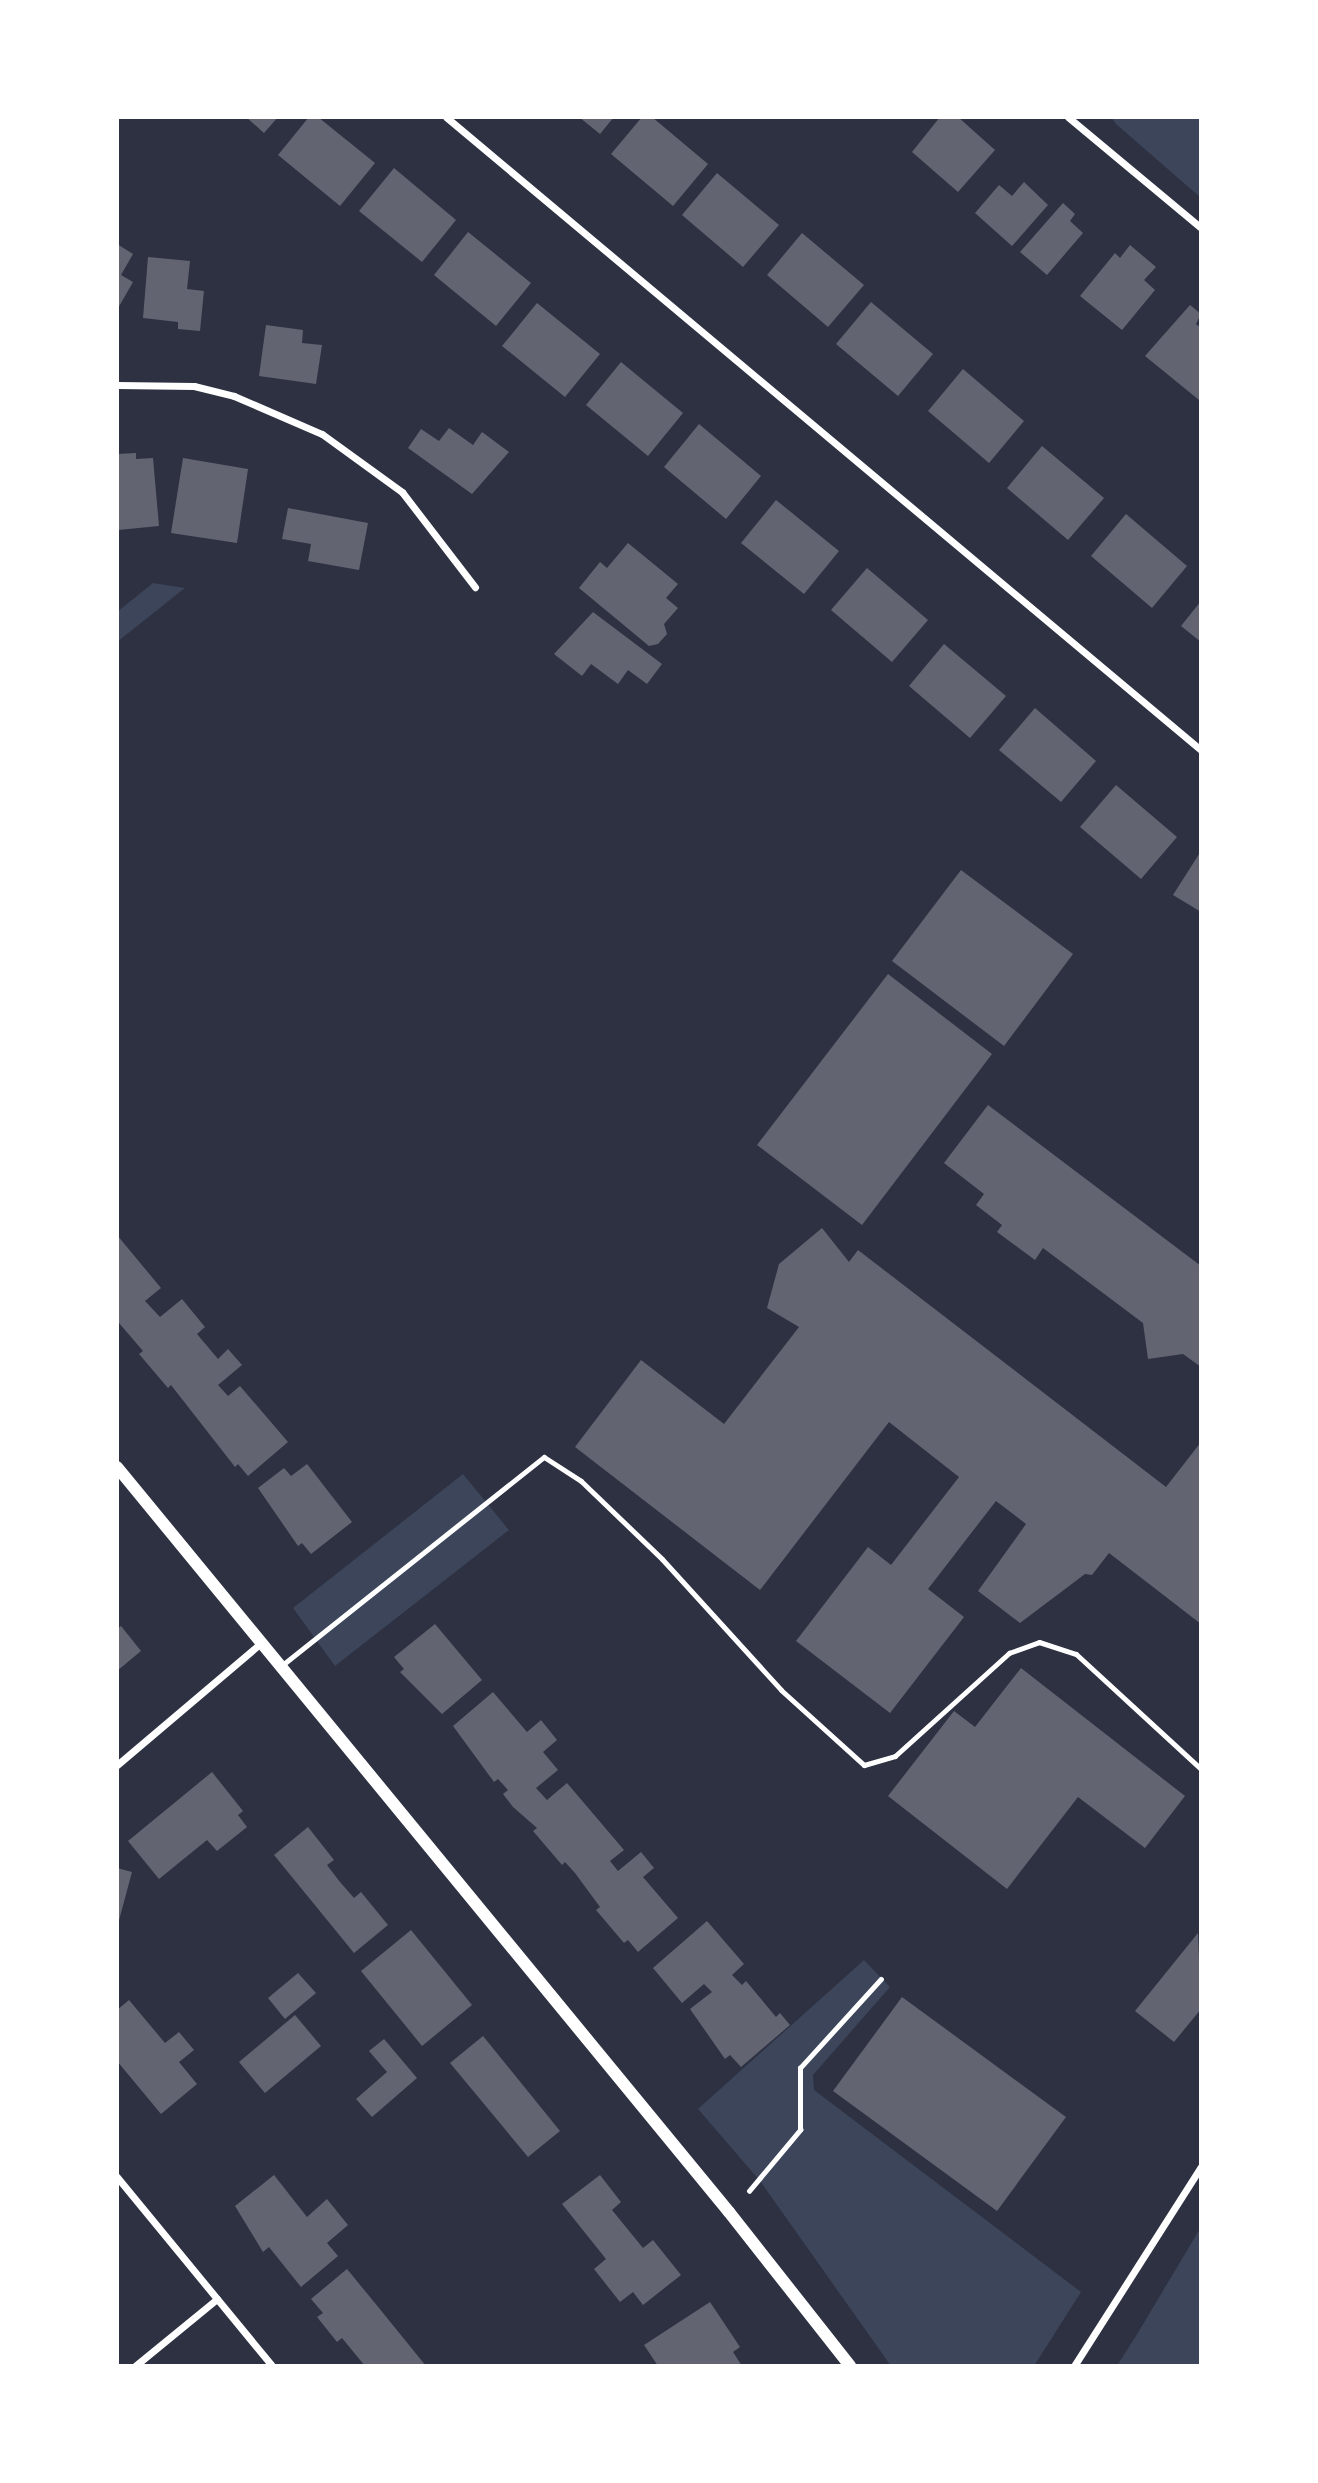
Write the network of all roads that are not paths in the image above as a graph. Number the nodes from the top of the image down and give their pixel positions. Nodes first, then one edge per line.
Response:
1 (446, 117) edge
2 (1068, 117) edge
3 (1201, 228) edge
4 (117, 385) edge
5 (475, 587) dead end
6 (1201, 750) edge
7 (117, 1467) edge
8 (262, 1642) junction
9 (281, 1666) junction
10 (117, 1765) edge
11 (1201, 1769) edge
12 (1201, 2167) edge
13 (117, 2177) edge
14 (217, 2299) junction
15 (135, 2366) edge
16 (272, 2366) edge
17 (850, 2366) edge
18 (1074, 2366) edge

1 - 6 street
2 - 3 street
4 - 5 street
7 - 8 street
8 - 9 street
8 - 10 street
9 - 11 lane
9 - 17 street
12 - 18 street
13 - 14 street
14 - 15 street
14 - 16 street

